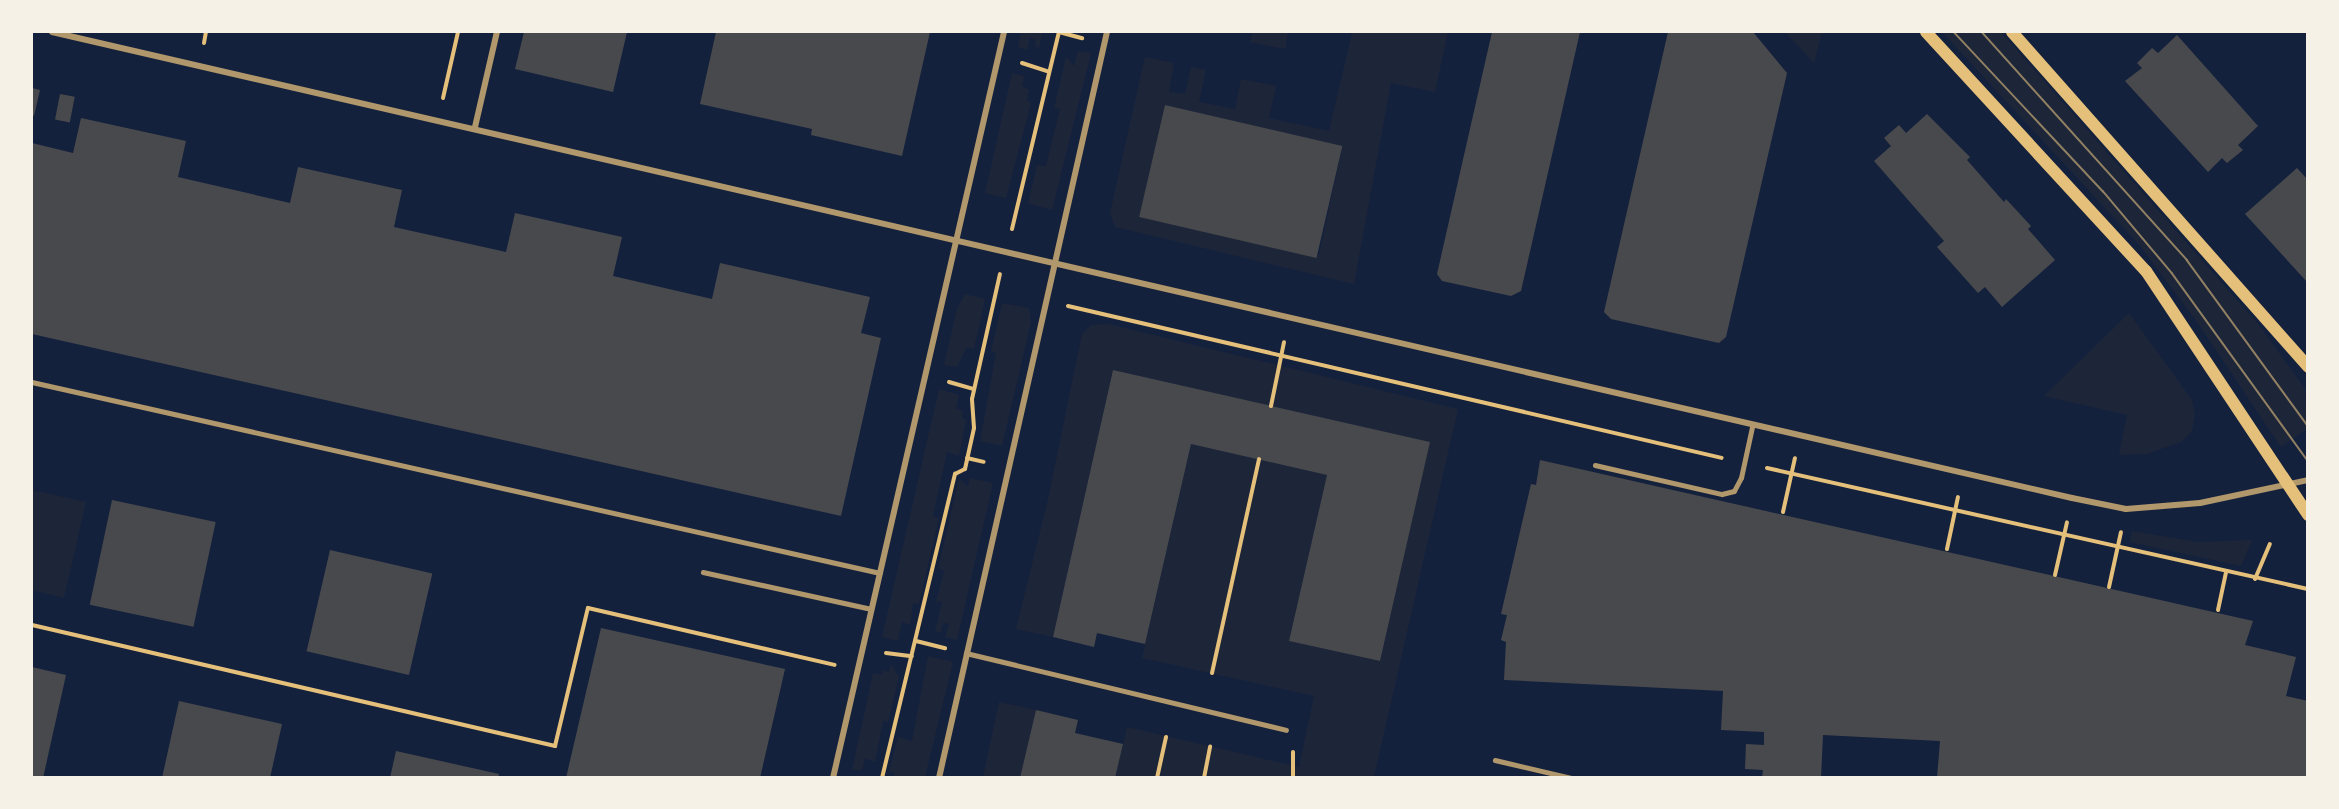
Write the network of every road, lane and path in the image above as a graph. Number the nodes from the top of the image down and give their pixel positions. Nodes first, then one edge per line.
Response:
1 (52, 32) edge
2 (458, 32) edge
3 (497, 32) edge
4 (1004, 32) edge
5 (1059, 32) edge
6 (1107, 32) edge
7 (1926, 32) edge
8 (2012, 32) edge
9 (438, 119) junction
10 (475, 127) junction
11 (1012, 228) dead end
12 (956, 240) junction
13 (1055, 261) junction
14 (999, 279) dead end
15 (1046, 301) junction
16 (1288, 320) junction
17 (1281, 354) junction
18 (2307, 368) edge
19 (32, 382) edge
20 (1271, 406) dead end
21 (1752, 427) junction
22 (1259, 459) dead end
23 (1744, 463) junction
24 (1595, 465) dead end
25 (2307, 480) edge
26 (2288, 483) junction
27 (1788, 487) dead end
28 (1783, 512) dead end
29 (2307, 515) edge
30 (1952, 526) dead end
31 (2270, 544) dead end
32 (1947, 549) dead end
33 (2061, 549) dead end
34 (2115, 560) dead end
35 (703, 572) dead end
36 (880, 573) junction
37 (2226, 573) junction
38 (2055, 575) dead end
39 (2255, 579) junction
40 (2109, 587) dead end
41 (2307, 589) edge
42 (871, 609) junction
43 (2218, 610) dead end
44 (32, 626) edge
45 (966, 653) junction
46 (858, 671) junction
47 (1212, 673) dead end
48 (1286, 730) dead end
49 (1166, 737) dead end
50 (1210, 747) dead end
51 (1495, 760) dead end
52 (833, 777) edge
53 (882, 777) edge
54 (939, 777) edge
55 (1157, 777) edge
56 (1204, 777) edge
57 (1572, 777) edge

1 - 9 street
2 - 9 path
3 - 10 street
4 - 12 street
5 - 11 path
6 - 13 street
7 - 26 main road
8 - 18 main road
9 - 10 street
10 - 12 street
12 - 13 street
12 - 36 street
13 - 15 street
13 - 16 street
14 - 53 path
15 - 17 path
15 - 45 street
16 - 17 path
16 - 21 street
17 - 20 path
17 - 23 path
19 - 36 lane
21 - 23 lane
21 - 26 street
22 - 47 path
23 - 24 lane
23 - 37 path
25 - 26 street
26 - 29 main road
27 - 28 path
30 - 32 path
31 - 39 path
33 - 38 path
34 - 40 path
35 - 42 lane
36 - 42 street
37 - 39 path
37 - 43 path
39 - 41 path
42 - 46 street
44 - 46 path
45 - 48 lane
45 - 54 street
46 - 52 street
49 - 55 path
50 - 56 path
51 - 57 lane

